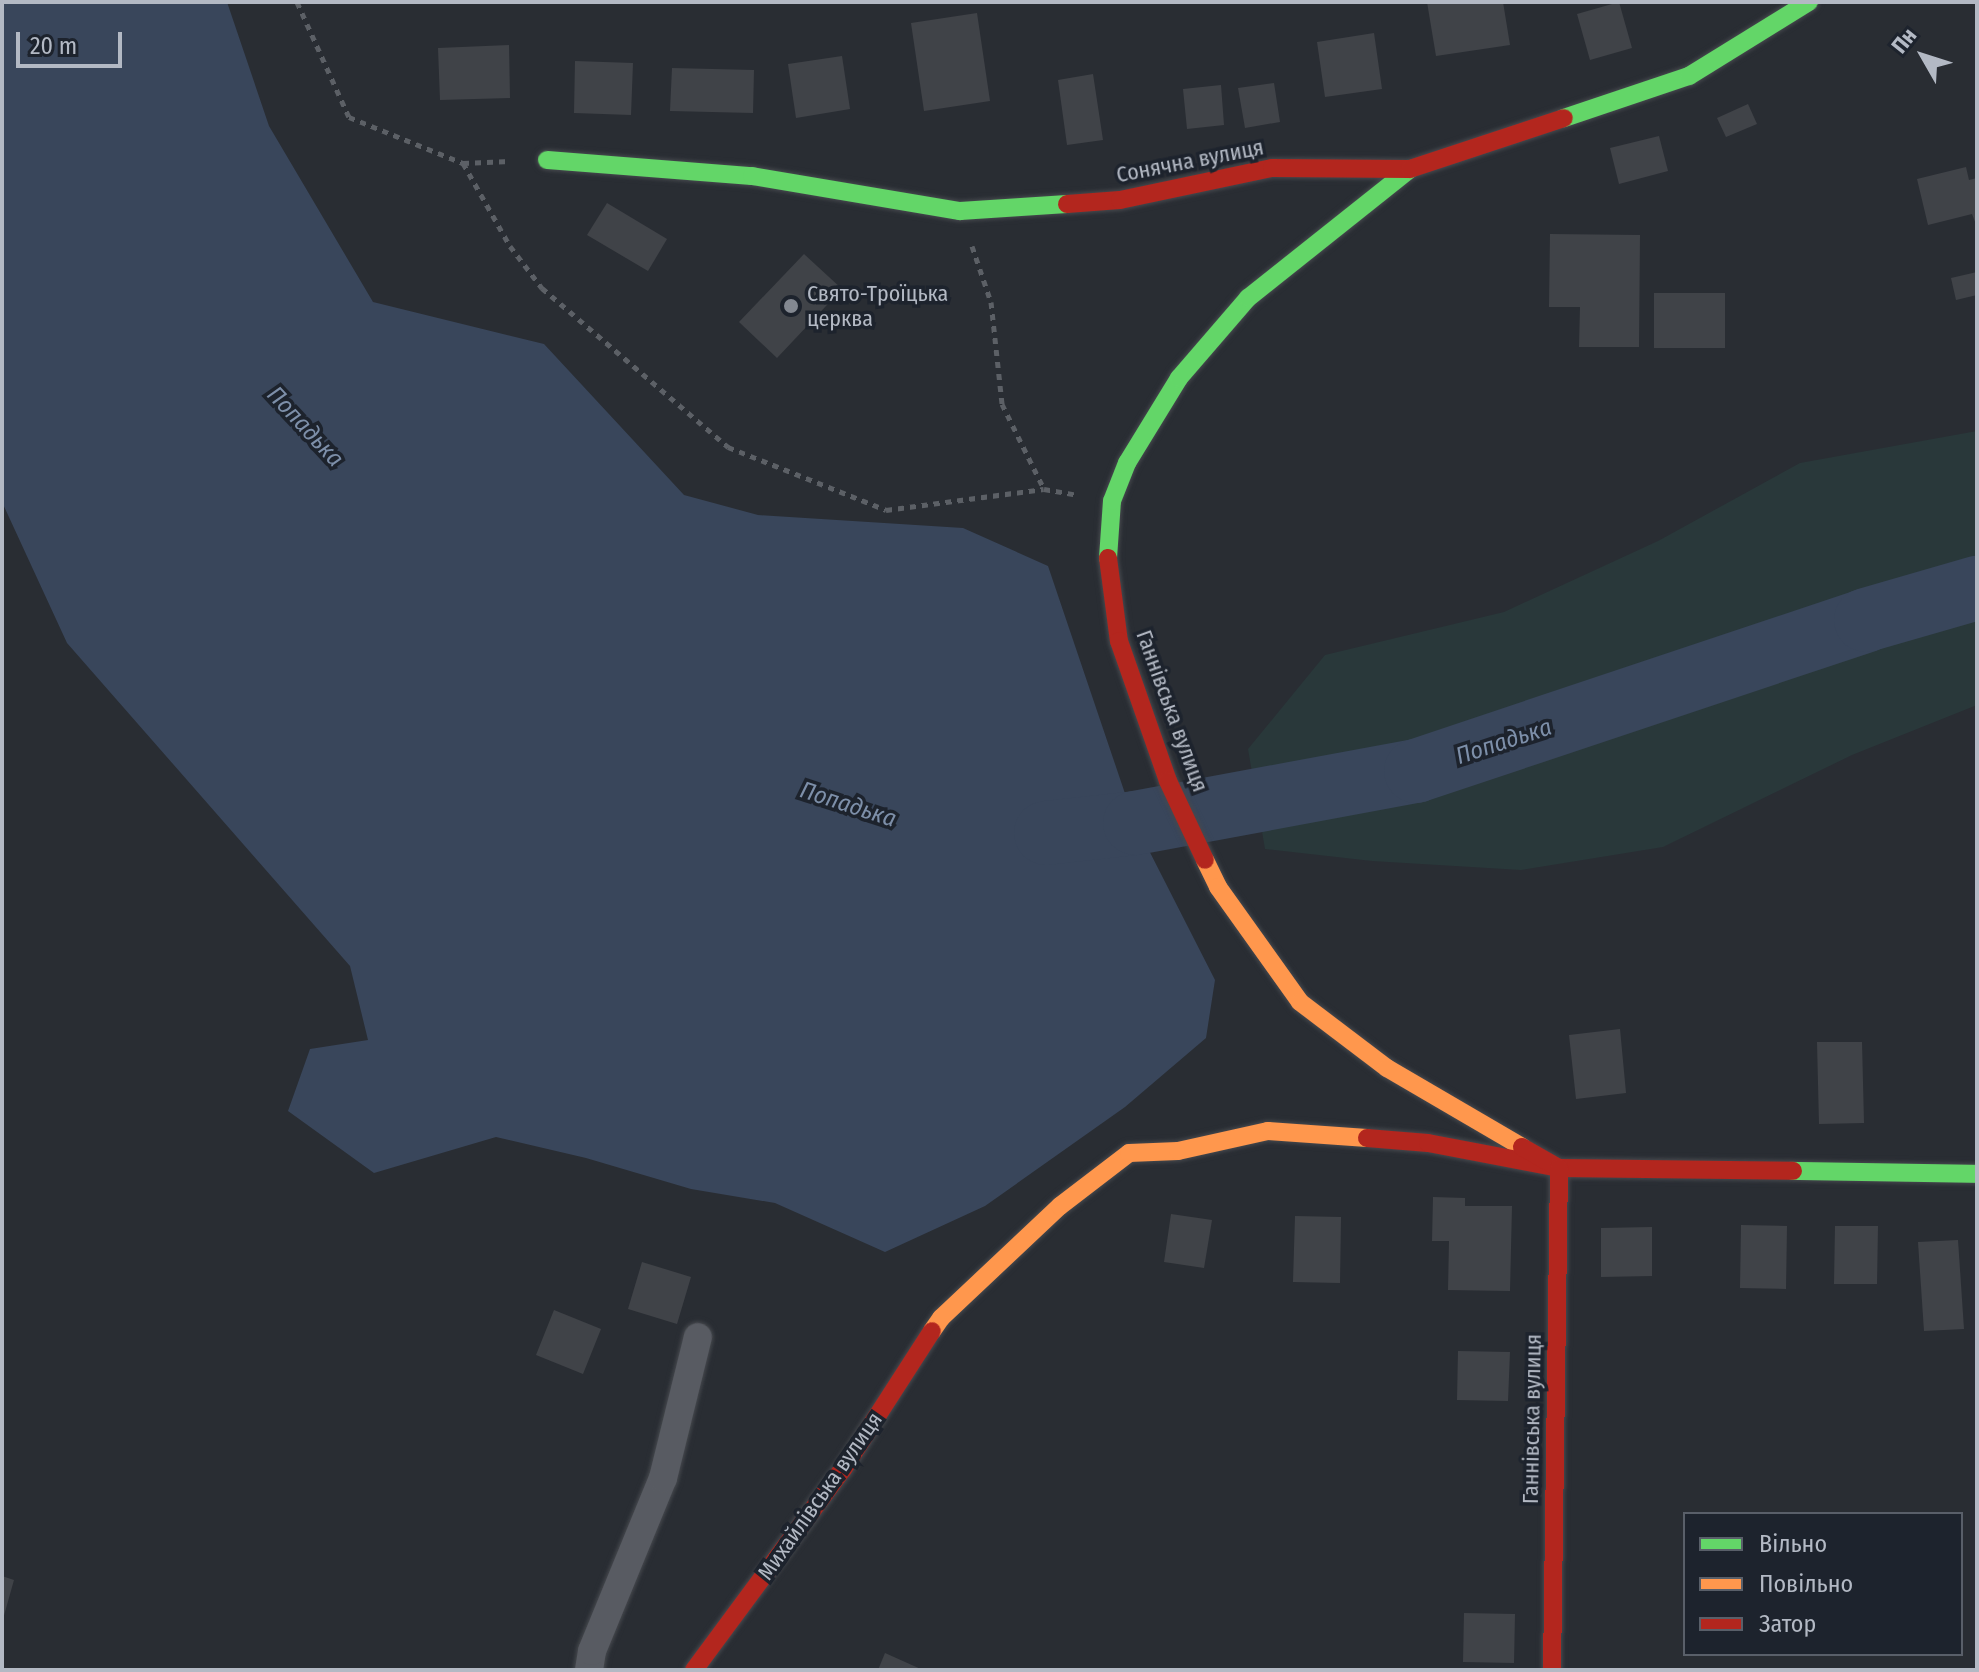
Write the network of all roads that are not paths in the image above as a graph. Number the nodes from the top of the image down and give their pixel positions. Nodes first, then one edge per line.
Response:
1 (1809, 2) edge
2 (547, 160) road end
3 (1410, 169) junction
4 (1559, 1168) junction
5 (1977, 1174) edge
6 (698, 1337) dead end
7 (589, 1670) edge
8 (694, 1670) edge
9 (1552, 1670) edge

1 - 3 street, Сонячна вулиця
2 - 3 street, Сонячна вулиця
3 - 4 street, Ганнівська вулиця
4 - 5 street, Ганнівська вулиця
4 - 8 street, Михайлівська вулиця
4 - 9 street, Ганнівська вулиця
6 - 7 street

